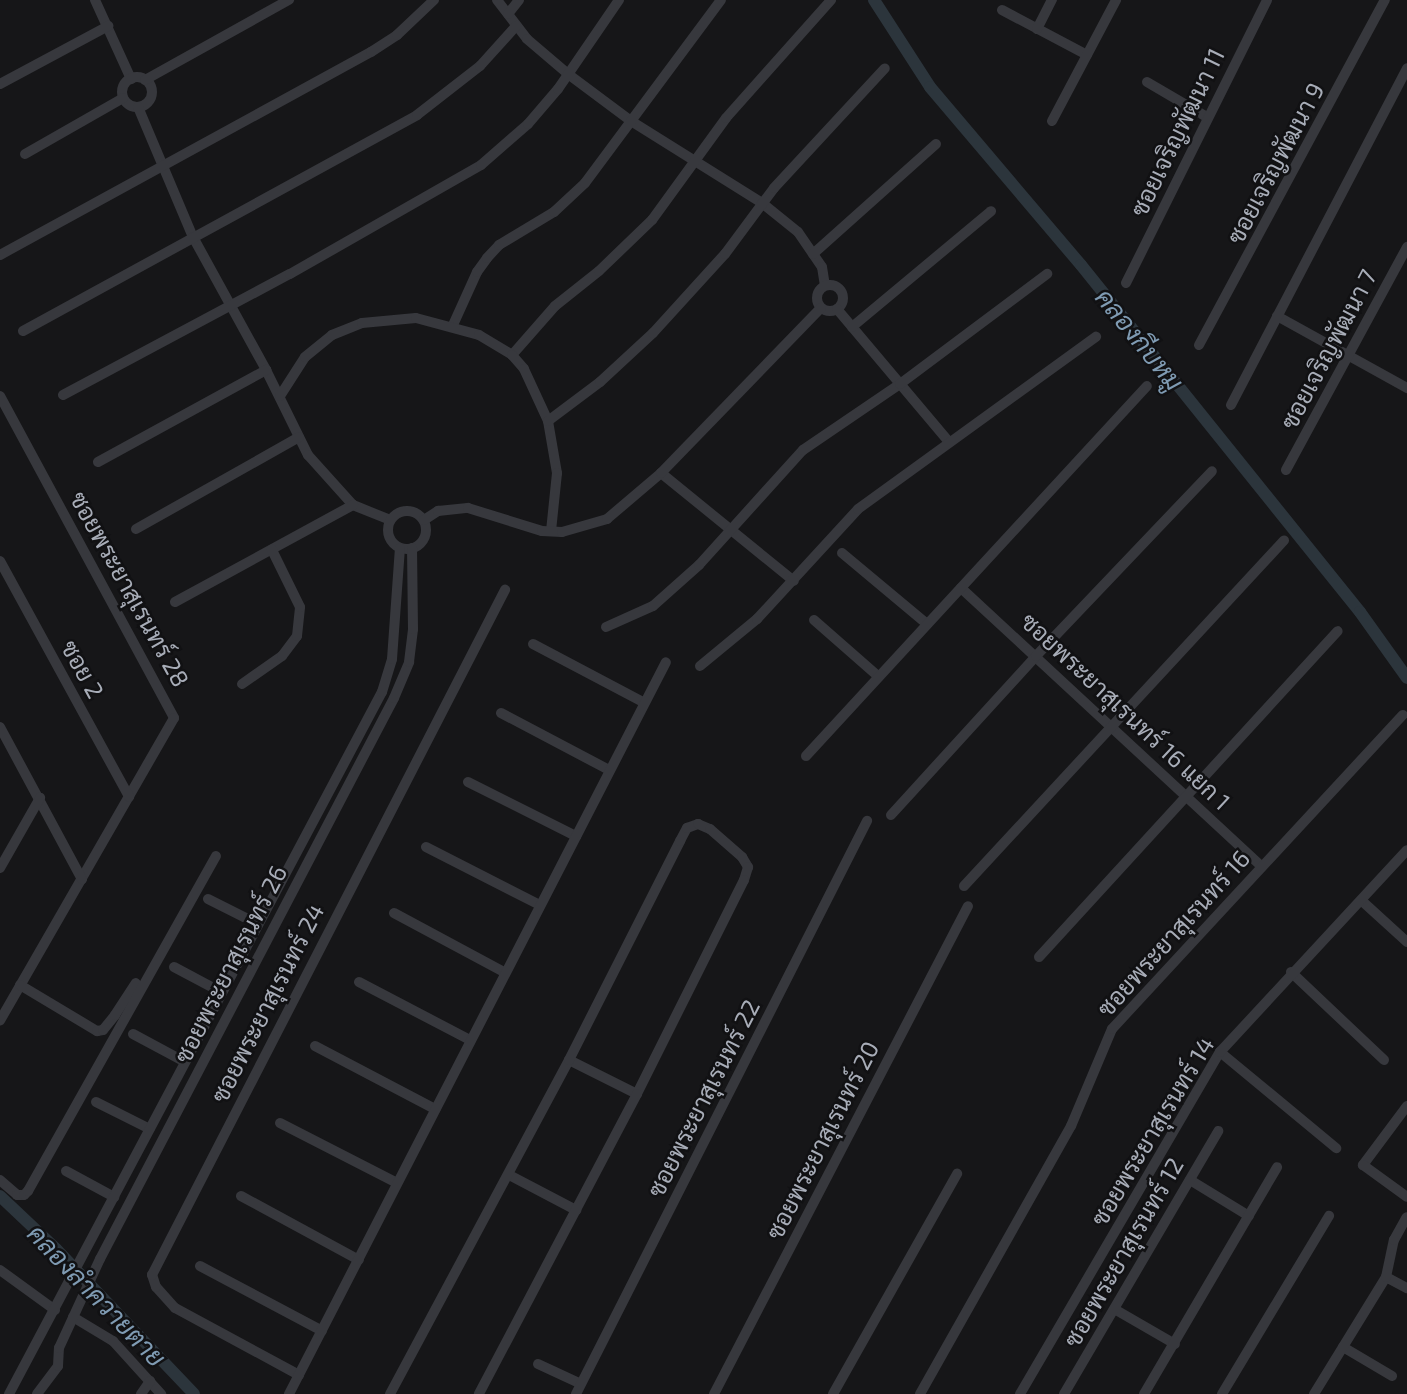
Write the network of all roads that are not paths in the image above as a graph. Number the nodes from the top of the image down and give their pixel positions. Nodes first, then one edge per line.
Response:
1 (94, 0) edge
2 (289, 0) edge
3 (434, 0) edge
4 (497, 0) edge
5 (519, 0) edge
6 (619, 0) edge
7 (721, 0) edge
8 (831, 0) edge
9 (1052, 0) edge
10 (1116, 0) edge
11 (1267, 0) edge
12 (1385, 0) edge
13 (1002, 10) dead end
14 (508, 14) junction
15 (108, 26) junction
16 (516, 26) junction
17 (1037, 29) junction
18 (1087, 55) junction
19 (886, 68) dead end
20 (1407, 68) edge
21 (568, 74) junction
22 (131, 79) junction
23 (145, 80) junction
24 (1147, 82) dead end
25 (0, 84) edge
26 (123, 98) junction
27 (138, 107) junction
28 (1207, 117) junction
29 (631, 121) junction
30 (1052, 121) dead end
31 (936, 144) dead end
32 (26, 154) dead end
33 (694, 160) junction
34 (163, 167) junction
35 (762, 203) junction
36 (991, 211) dead end
37 (193, 237) junction
38 (1407, 247) edge
39 (813, 254) junction
40 (0, 255) edge
41 (1047, 274) dead end
42 (1126, 283) dead end
43 (825, 285) junction
44 (231, 303) junction
45 (821, 308) junction
46 (838, 309) junction
47 (1277, 316) junction
48 (453, 325) junction
49 (852, 327) junction
50 (23, 331) dead end
51 (1096, 337) dead end
52 (1199, 345) dead end
53 (512, 355) junction
54 (1350, 356) junction
55 (266, 370) junction
56 (900, 384) junction
57 (1147, 386) dead end
58 (1407, 388) edge
59 (63, 395) dead end
60 (0, 396) edge
61 (280, 396) junction
62 (1231, 405) dead end
63 (548, 421) junction
64 (299, 437) junction
65 (948, 441) junction
66 (98, 461) dead end
67 (1286, 470) dead end
68 (1212, 471) dead end
69 (661, 473) junction
70 (353, 505) junction
71 (390, 520) junction
72 (424, 520) junction
73 (136, 529) dead end
74 (551, 531) junction
75 (731, 531) junction
76 (1284, 541) dead end
77 (400, 548) junction
78 (412, 548) junction
79 (272, 550) junction
80 (842, 553) dead end
81 (0, 561) edge
82 (794, 581) junction
83 (961, 588) junction
84 (505, 590) dead end
85 (174, 602) dead end
86 (814, 620) dead end
87 (927, 624) junction
88 (606, 627) dead end
89 (1338, 631) dead end
90 (533, 644) dead end
91 (1036, 656) junction
92 (666, 662) dead end
93 (700, 666) dead end
94 (879, 677) junction
95 (242, 684) dead end
96 (643, 702) junction
97 (501, 713) dead end
98 (1403, 715) dead end
99 (0, 727) edge
100 (1113, 727) junction
101 (806, 756) dead end
102 (609, 770) junction
103 (468, 782) dead end
104 (1186, 795) junction
105 (128, 797) junction
106 (40, 798) junction
107 (891, 815) dead end
108 (867, 821) dead end
109 (576, 836) junction
110 (426, 847) dead end
111 (1407, 850) edge
112 (216, 856) dead end
113 (1262, 867) junction
114 (0, 868) edge
115 (82, 879) junction
116 (964, 886) dead end
117 (273, 893) junction
118 (208, 899) dead end
119 (286, 901) junction
120 (1362, 901) junction
121 (540, 905) junction
122 (968, 906) dead end
123 (394, 913) dead end
124 (257, 923) junction
125 (1407, 942) edge
126 (1039, 957) dead end
127 (174, 967) dead end
128 (504, 972) junction
129 (1291, 972) junction
130 (136, 982) dead end
131 (359, 982) dead end
132 (20, 985) junction
133 (221, 992) junction
134 (0, 1021) edge
135 (133, 1034) dead end
136 (470, 1040) junction
137 (315, 1046) dead end
138 (1220, 1052) junction
139 (569, 1060) junction
140 (1384, 1060) dead end
141 (186, 1062) junction
142 (637, 1094) junction
143 (96, 1102) dead end
144 (1407, 1106) edge
145 (435, 1109) junction
146 (280, 1123) dead end
147 (150, 1129) junction
148 (1218, 1131) dead end
149 (1336, 1148) dead end
150 (139, 1150) junction
151 (154, 1155) junction
152 (1277, 1167) dead end
153 (66, 1171) dead end
154 (957, 1174) dead end
155 (509, 1175) junction
156 (0, 1180) edge
157 (1190, 1180) junction
158 (397, 1183) junction
159 (241, 1196) dead end
160 (114, 1197) junction
161 (1407, 1197) edge
162 (576, 1210) junction
163 (1249, 1216) junction
164 (1329, 1216) dead end
165 (1407, 1217) edge
166 (359, 1260) junction
167 (200, 1266) dead end
168 (0, 1270) edge
169 (1386, 1277) junction
170 (1407, 1288) edge
171 (55, 1310) junction
172 (1116, 1310) junction
173 (73, 1317) junction
174 (322, 1331) junction
175 (1175, 1344) junction
176 (1343, 1347) junction
177 (538, 1364) dead end
178 (20, 1375) junction
179 (299, 1375) junction
180 (1392, 1376) dead end
181 (150, 1381) junction
182 (578, 1389) edge
183 (39, 1390) edge
184 (9, 1394) edge
185 (141, 1394) edge
186 (161, 1394) edge
187 (289, 1394) edge
188 (390, 1394) edge
189 (479, 1394) edge
190 (714, 1394) edge
191 (833, 1394) edge
192 (920, 1394) edge
193 (1020, 1394) edge
194 (1064, 1394) edge
195 (1144, 1394) edge
196 (1222, 1394) edge
197 (1314, 1394) edge

1 - 15 street
2 - 23 street
3 - 34 street
4 - 14 street
5 - 14 street
6 - 21 street
7 - 29 street
8 - 33 street
9 - 17 street
10 - 18 street
11 - 28 street, ซอยเจริญพัฒนา 11
12 - 52 street, ซอยเจริญพัฒนา 9
13 - 17 street
14 - 16 street
15 - 22 street
15 - 25 street
16 - 21 street
16 - 37 street
17 - 18 street
18 - 30 street
19 - 35 street
20 - 47 street
21 - 29 street
21 - 44 street
22 - 23 street
22 - 26 street
23 - 27 street
24 - 28 street
26 - 27 street
26 - 32 street
27 - 34 street
28 - 42 street, ซอยเจริญพัฒนา 11
29 - 33 street
29 - 48 street
31 - 39 street
33 - 35 street
33 - 53 street
34 - 37 street
34 - 40 street
35 - 39 street
35 - 63 street
36 - 49 street
37 - 44 street
37 - 50 street
38 - 54 street, ซอยเจริญพัฒนา 7
39 - 43 street
41 - 56 street
43 - 45 street
43 - 46 street
44 - 55 street
44 - 59 street
45 - 46 street
45 - 69 street
46 - 49 street
47 - 54 street
47 - 62 street
48 - 53 street
48 - 61 street
49 - 56 street
51 - 65 street
53 - 63 street
54 - 58 street
54 - 67 street, ซอยเจริญพัฒนา 7
55 - 61 street
55 - 66 street
56 - 65 street
56 - 75 street
57 - 83 street
60 - 105 street, ซอยพระยาสุเรนทร์ 28
61 - 64 street
63 - 74 street
64 - 70 street
64 - 73 street
65 - 82 street
68 - 91 street
69 - 74 street
69 - 75 street
70 - 71 street
70 - 79 street
71 - 72 street
71 - 77 street, ซอยพระยาสุเรนทร์ 26
72 - 74 street
72 - 78 street, ซอยพระยาสุเรนทร์ 26
75 - 82 street
75 - 88 street
76 - 100 street
77 - 78 street
77 - 117 street, ซอยพระยาสุเรนทร์ 26
78 - 119 street, ซอยพระยาสุเรนทร์ 26
79 - 85 street
79 - 95 street
80 - 87 street
81 - 105 street, ซอย 2
82 - 93 street
83 - 87 street
83 - 91 street, ซอยพระยาสุเรนทร์ 16 แยก 1
84 - 179 street, ซอยพระยาสุเรนทร์ 24
86 - 94 street
87 - 94 street
89 - 104 street
90 - 96 street
91 - 100 street, ซอยพระยาสุเรนทร์ 16 แยก 1
91 - 107 street
92 - 96 street
94 - 101 street
96 - 102 street
97 - 102 street
98 - 113 street, ซอยพระยาสุเรนทร์ 16
99 - 106 street
100 - 104 street, ซอยพระยาสุเรนทร์ 16 แยก 1
100 - 116 street
102 - 109 street
103 - 109 street
104 - 113 street, ซอยพระยาสุเรนทร์ 16 แยก 1
104 - 126 street
105 - 115 street, ซอยพระยาสุเรนทร์ 28
106 - 114 street
106 - 115 street
108 - 182 street, ซอยพระยาสุเรนทร์ 22
109 - 121 street
110 - 121 street
111 - 120 street, ซอยพระยาสุเรนทร์ 14
112 - 156 street
113 - 192 street, ซอยพระยาสุเรนทร์ 16
115 - 132 street, ซอยพระยาสุเรนทร์ 28
117 - 119 street
117 - 124 street, ซอยพระยาสุเรนทร์ 26
118 - 124 street
119 - 151 street, ซอยพระยาสุเรนทร์ 26
120 - 125 street
120 - 129 street, ซอยพระยาสุเรนทร์ 14
121 - 128 street
122 - 190 street, ซอยพระยาสุเรนทร์ 20
123 - 128 street
124 - 133 street, ซอยพระยาสุเรนทร์ 26
127 - 133 street
128 - 136 street
129 - 138 street, ซอยพระยาสุเรนทร์ 14
129 - 140 street
130 - 132 street
131 - 136 street
132 - 134 street, ซอยพระยาสุเรนทร์ 28
133 - 141 street, ซอยพระยาสุเรนทร์ 26
135 - 141 street
136 - 145 street
137 - 145 street
138 - 149 street
138 - 193 street, ซอยพระยาสุเรนทร์ 14
139 - 142 street
139 - 142 street
139 - 155 street
141 - 147 street, ซอยพระยาสุเรนทร์ 26
142 - 162 street
143 - 147 street
144 - 161 street
145 - 158 street
146 - 158 street
147 - 150 street, ซอยพระยาสุเรนทร์ 26
148 - 157 street, ซอยพระยาสุเรนทร์ 12
150 - 151 street
150 - 160 street, ซอยพระยาสุเรนทร์ 26
151 - 173 street, ซอยพระยาสุเรนทร์ 26
152 - 163 street
153 - 160 street
154 - 191 street
155 - 162 street
155 - 188 street
157 - 163 street
157 - 172 street, ซอยพระยาสุเรนทร์ 12
158 - 166 street
159 - 166 street
160 - 171 street, ซอยพระยาสุเรนทร์ 26
162 - 189 street
163 - 175 street
164 - 196 street
165 - 169 street
166 - 174 street
167 - 174 street
168 - 171 street
169 - 170 street
169 - 176 street
171 - 178 street, ซอยพระยาสุเรนทร์ 26
172 - 175 street
172 - 194 street, ซอยพระยาสุเรนทร์ 12
173 - 181 street
173 - 183 street, ซอยพระยาสุเรนทร์ 26
174 - 179 street
175 - 195 street
176 - 180 street
176 - 197 street
177 - 182 street
178 - 183 street, ซอยพระยาสุเรนทร์ 26
178 - 184 street, ซอยพระยาสุเรนทร์ 26
179 - 187 street
181 - 185 street
181 - 186 street

